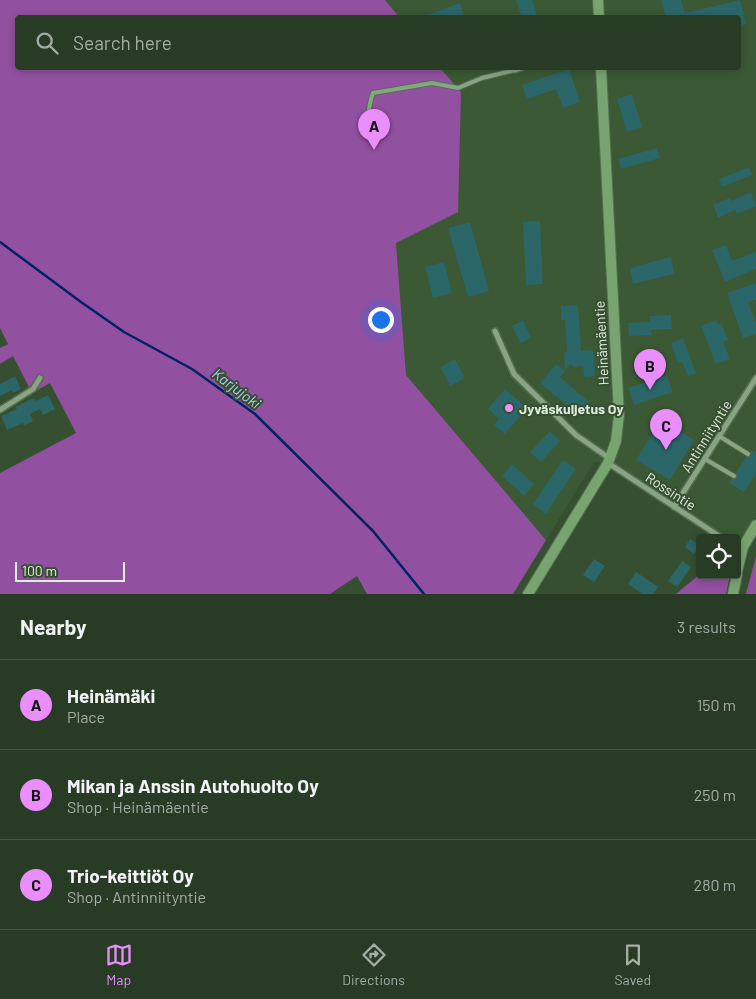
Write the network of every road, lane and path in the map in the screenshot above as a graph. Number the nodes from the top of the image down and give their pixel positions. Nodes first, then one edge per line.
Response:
1 (598, 0) edge
2 (599, 15) edge
3 (514, 70) edge
4 (601, 70) edge
5 (366, 130) dead end
6 (495, 331) dead end
7 (40, 378) dead end
8 (756, 378) edge
9 (0, 410) edge
10 (719, 436) junction
11 (748, 454) dead end
12 (705, 459) junction
13 (608, 461) junction
14 (734, 476) dead end
15 (674, 507) junction
16 (756, 526) edge
17 (716, 534) edge
18 (741, 545) edge
19 (736, 579) edge
20 (528, 594) edge
21 (733, 594) edge

1 - 2 street
3 - 5 lane
4 - 13 street, Heinämäentie
6 - 13 street, Rossintie
7 - 9 street
8 - 10 street, Antinniityntie
10 - 11 lane
10 - 12 street, Antinniityntie
12 - 14 lane
12 - 15 street, Antinniityntie
13 - 15 street, Rossintie
13 - 20 street, Heinämäentie
15 - 17 street, Rossintie
16 - 18 street
19 - 21 street

